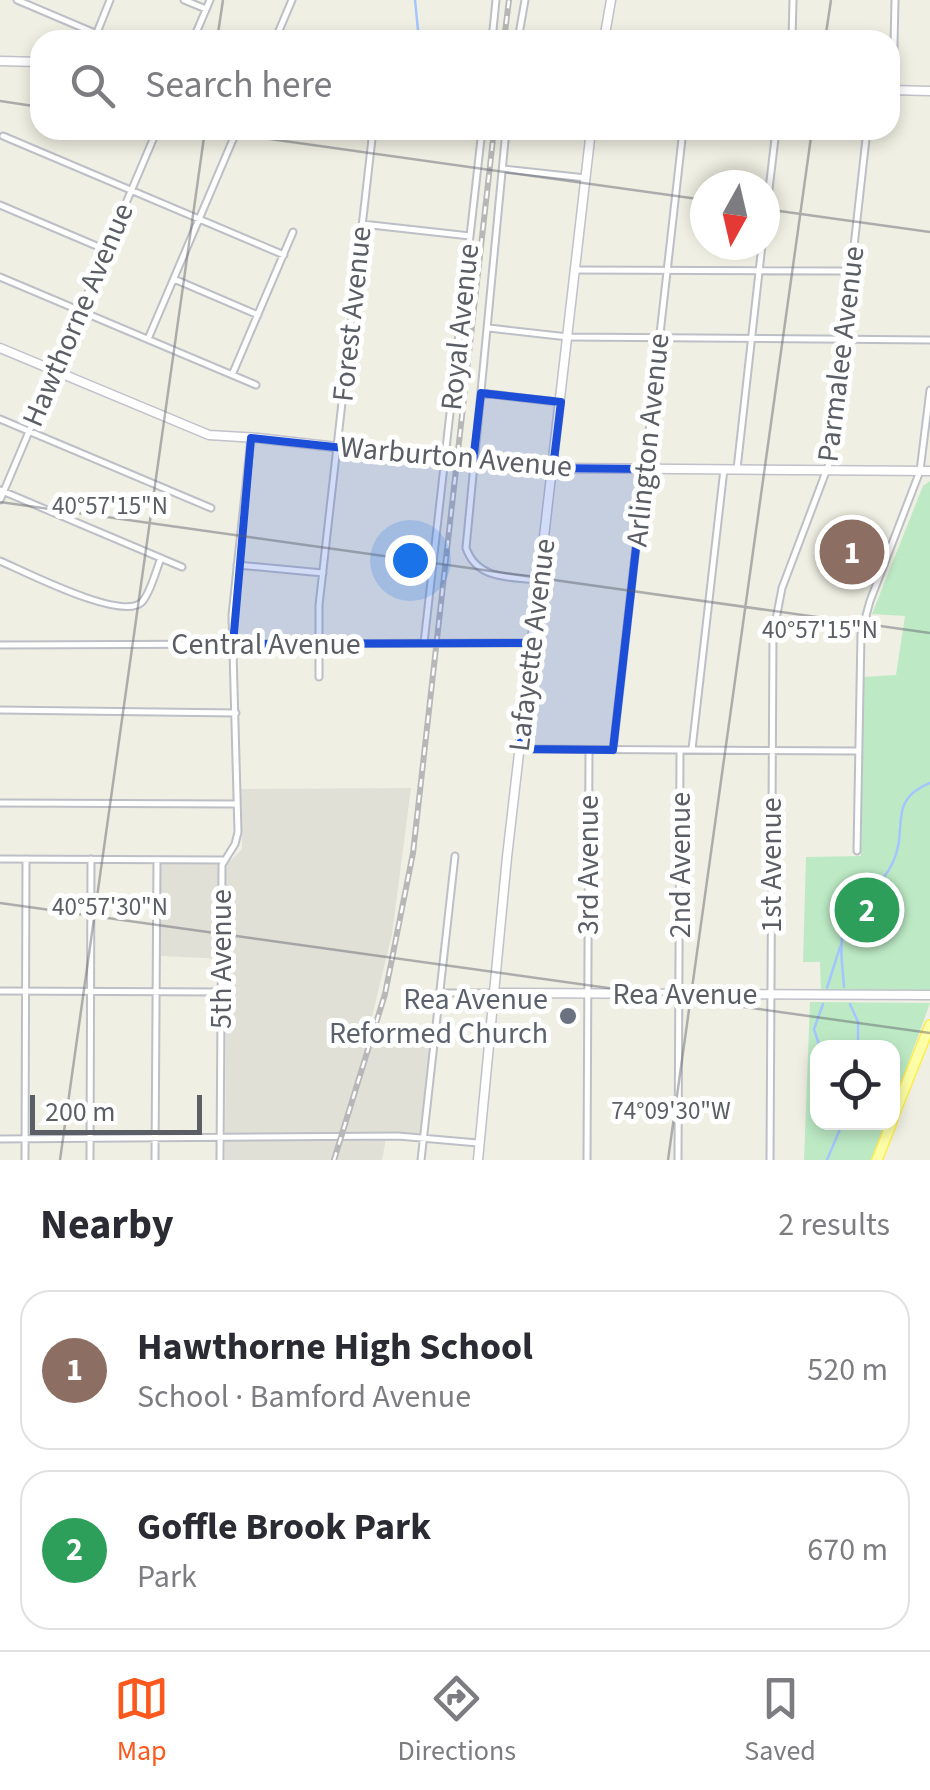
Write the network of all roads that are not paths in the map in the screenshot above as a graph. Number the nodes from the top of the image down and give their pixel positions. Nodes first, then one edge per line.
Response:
1 (17, 0) edge
2 (45, 0) edge
3 (110, 0) edge
4 (184, 0) edge
5 (210, 0) edge
6 (292, 0) edge
7 (496, 0) edge
8 (525, 0) edge
9 (611, 0) edge
10 (794, 0) edge
11 (895, 0) edge
12 (206, 9) junction
13 (40, 10) junction
14 (81, 30) edge
15 (99, 30) edge
16 (197, 30) edge
17 (279, 30) edge
18 (493, 30) edge
19 (520, 30) edge
20 (606, 30) edge
21 (792, 30) edge
22 (894, 30) edge
23 (0, 61) edge
24 (30, 62) edge
25 (900, 90) edge
26 (930, 91) edge
27 (2, 136) dead end
28 (152, 140) edge
29 (233, 140) edge
30 (371, 140) edge
31 (481, 140) edge
32 (505, 140) edge
33 (591, 140) edge
34 (682, 140) edge
35 (775, 140) edge
36 (866, 140) edge
37 (503, 169) junction
38 (771, 170) edge
39 (586, 178) junction
40 (131, 190) junction
41 (0, 206) edge
42 (199, 219) junction
43 (362, 224) junction
44 (294, 232) dead end
45 (470, 236) junction
46 (106, 250) junction
47 (284, 255) junction
48 (761, 260) edge
49 (576, 270) junction
50 (667, 270) junction
51 (760, 271) junction
52 (851, 272) junction
53 (0, 277) edge
54 (174, 279) junction
55 (80, 311) junction
56 (258, 315) junction
57 (488, 328) junction
58 (568, 337) junction
59 (660, 338) junction
60 (752, 338) junction
61 (844, 339) junction
62 (148, 340) junction
63 (930, 340) edge
64 (0, 348) edge
65 (55, 371) junction
66 (232, 375) junction
67 (256, 385) dead end
68 (930, 390) edge
69 (481, 393) junction
70 (561, 402) junction
71 (0, 419) edge
72 (29, 431) junction
73 (250, 438) junction
74 (337, 447) junction
75 (445, 459) junction
76 (475, 462) junction
77 (645, 469) junction
78 (724, 469) junction
79 (737, 469) junction
80 (553, 470) junction
81 (828, 470) junction
82 (925, 471) edge
83 (2, 490) edge
84 (0, 500) edge
85 (211, 508) dead end
86 (161, 558) junction
87 (0, 561) edge
88 (237, 565) junction
89 (182, 567) dead end
90 (323, 573) junction
91 (540, 580) junction
92 (533, 643) junction
93 (0, 644) edge
94 (233, 644) junction
95 (318, 644) junction
96 (424, 644) junction
97 (319, 677) dead end
98 (0, 710) edge
99 (236, 713) junction
100 (520, 749) junction
101 (589, 750) junction
102 (613, 750) junction
103 (680, 750) junction
104 (692, 750) junction
105 (772, 750) junction
106 (858, 750) junction
107 (0, 803) edge
108 (237, 804) junction
109 (857, 851) dead end
110 (456, 856) dead end
111 (0, 858) edge
112 (26, 859) junction
113 (92, 859) junction
114 (157, 860) junction
115 (223, 860) junction
116 (0, 991) edge
117 (25, 991) junction
118 (91, 991) junction
119 (156, 992) junction
120 (221, 992) junction
121 (441, 993) junction
122 (494, 993) junction
123 (588, 994) junction
124 (679, 994) junction
125 (770, 994) junction
126 (930, 995) edge
127 (930, 1025) edge
128 (900, 1102) edge
129 (889, 1130) edge
130 (424, 1136) junction
131 (155, 1138) junction
132 (220, 1138) junction
133 (0, 1139) edge
134 (24, 1139) junction
135 (90, 1139) junction
136 (478, 1143) junction
137 (24, 1160) edge
138 (90, 1160) edge
139 (155, 1160) edge
140 (220, 1160) edge
141 (421, 1160) edge
142 (478, 1160) edge
143 (586, 1160) edge
144 (678, 1160) edge
145 (770, 1160) edge
146 (877, 1160) edge

1 - 13 street
2 - 13 street
3 - 15 street
4 - 12 street
5 - 12 street
6 - 17 street
7 - 18 street
8 - 19 street
9 - 20 street
10 - 21 street
11 - 22 street
12 - 16 street
13 - 14 street
23 - 24 street
25 - 26 street
27 - 40 street
28 - 40 street, Hawthorne Avenue
29 - 42 street
30 - 43 street, Forest Avenue
31 - 45 street, Royal Avenue
32 - 37 street
33 - 39 street, Lafayette Avenue
34 - 50 street, Arlington Avenue
35 - 38 street
36 - 52 street, Parmalee Avenue
37 - 39 street
37 - 57 street
39 - 49 street, Lafayette Avenue
40 - 42 street
40 - 46 street, Hawthorne Avenue
41 - 46 street
42 - 47 street
42 - 54 street
43 - 45 street
43 - 74 street, Forest Avenue
44 - 47 street
45 - 75 street, Royal Avenue
46 - 55 street, Hawthorne Avenue
47 - 56 street
48 - 51 street
49 - 50 street
49 - 58 street, Lafayette Avenue
50 - 51 street
50 - 59 street, Arlington Avenue
51 - 52 street
51 - 60 street
52 - 61 street, Parmalee Avenue
53 - 55 street
54 - 56 street
54 - 62 street
55 - 62 street
55 - 65 street, Hawthorne Avenue
56 - 66 street
57 - 58 street
57 - 69 street
58 - 59 street
58 - 70 street, Lafayette Avenue
59 - 60 street
59 - 77 street, Arlington Avenue
60 - 61 street
60 - 79 street
61 - 63 street
61 - 81 street, Parmalee Avenue
62 - 66 street
64 - 65 street, Warburton Avenue
65 - 72 street, Hawthorne Avenue
65 - 73 street, Warburton Avenue
66 - 67 street
68 - 82 street
69 - 70 street
69 - 76 street
70 - 80 street, Lafayette Avenue
71 - 72 street
72 - 83 street, Hawthorne Avenue
72 - 85 street
73 - 74 street, Warburton Avenue
73 - 88 street, 5th Avenue
74 - 75 street, Warburton Avenue
74 - 90 street, Forest Avenue
75 - 76 street, Warburton Avenue
75 - 96 street, Royal Avenue
76 - 80 street, Warburton Avenue
76 - 91 street
77 - 78 street, Warburton Avenue
77 - 80 street, Warburton Avenue
77 - 102 street, Arlington Avenue
78 - 79 street, Warburton Avenue
78 - 104 street
79 - 81 street, Warburton Avenue
80 - 91 street, Lafayette Avenue
81 - 82 street, Warburton Avenue
81 - 105 street, Parmalee Avenue
82 - 106 street
83 - 84 street, Hawthorne Avenue
83 - 86 street
86 - 87 street
86 - 89 street
88 - 90 street
88 - 94 street, 5th Avenue
90 - 95 street, Forest Avenue
91 - 92 street, Lafayette Avenue
92 - 96 street, Central Avenue
92 - 100 street, Lafayette Avenue
93 - 94 street, Central Avenue
94 - 95 street, Central Avenue
94 - 99 street, 5th Avenue
95 - 96 street, Central Avenue
95 - 97 street, Forest Avenue
98 - 99 street
99 - 108 street, 5th Avenue
100 - 101 street
100 - 122 street, Lafayette Avenue
101 - 102 street
101 - 123 street, 3rd Avenue
102 - 103 street
103 - 104 street
103 - 124 street, 2nd Avenue
104 - 105 street
105 - 106 street
105 - 125 street, 1st Avenue
106 - 109 street
107 - 108 street
108 - 115 street, 5th Avenue
110 - 121 street
111 - 112 street
112 - 113 street
112 - 117 street
113 - 114 street
113 - 118 street
114 - 115 street
114 - 119 street
115 - 120 street, 5th Avenue
116 - 117 street
117 - 118 street
117 - 134 street
118 - 119 street
118 - 135 street
119 - 120 street
119 - 131 street
120 - 132 street, 5th Avenue
121 - 122 street, Rea Avenue
121 - 130 street
122 - 123 street, Rea Avenue
122 - 136 street, Lafayette Avenue
123 - 124 street, Rea Avenue
123 - 143 street, 3rd Avenue
124 - 125 street, Rea Avenue
124 - 144 street, 2nd Avenue
125 - 126 street, Rea Avenue
125 - 145 street, 1st Avenue
127 - 128 main road
129 - 146 main road
130 - 132 street
130 - 136 street
130 - 141 street
131 - 132 street
131 - 135 street
131 - 139 street
132 - 140 street, 5th Avenue
133 - 134 street
134 - 135 street
134 - 137 street
135 - 138 street
136 - 142 street, Lafayette Avenue

